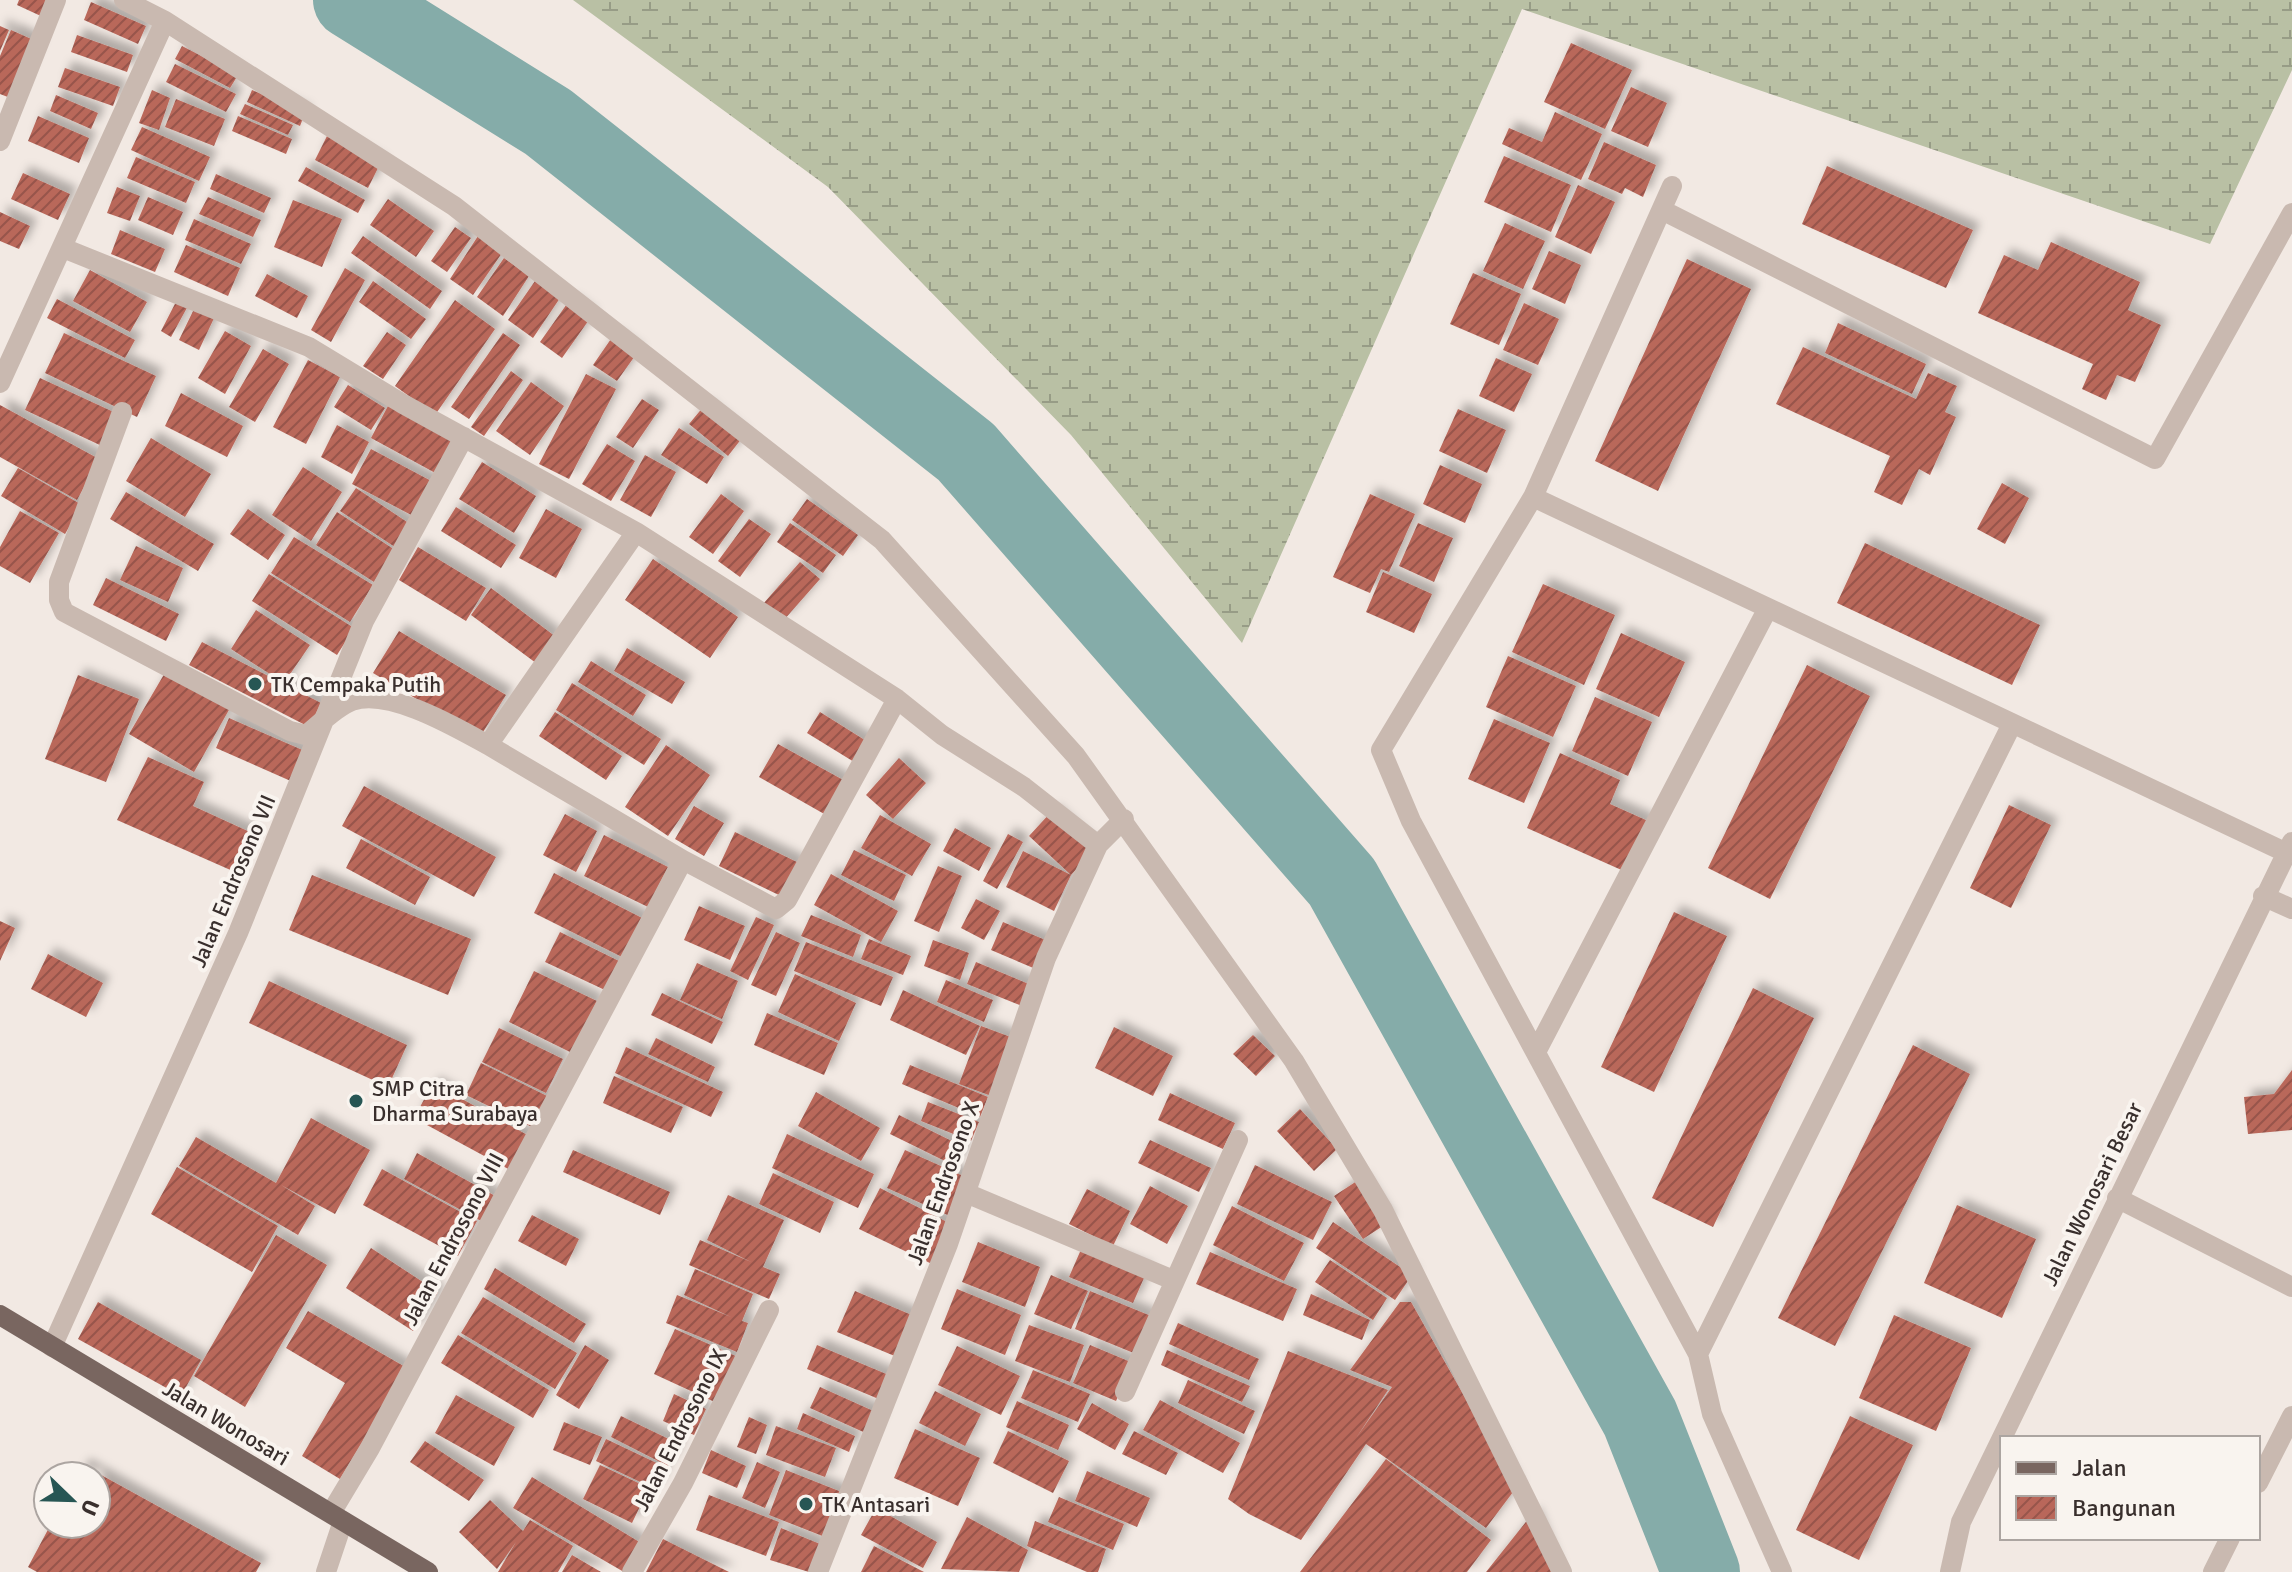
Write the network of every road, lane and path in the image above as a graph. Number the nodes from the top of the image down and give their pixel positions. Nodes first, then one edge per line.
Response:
1 (56, 0) edge
2 (124, 0) edge
3 (165, 21) junction
4 (0, 141) edge
5 (1672, 186) dead end
6 (1662, 210) junction
7 (2292, 213) edge
8 (63, 248) junction
9 (0, 383) edge
10 (122, 412) dead end
11 (464, 437) junction
12 (1533, 497) junction
13 (636, 532) junction
14 (1768, 608) junction
15 (897, 699) junction
16 (327, 717) junction
17 (2012, 724) junction
18 (488, 745) junction
19 (1124, 819) junction
20 (1098, 845) junction
21 (2289, 848) edge
22 (683, 860) junction
23 (2263, 896) junction
24 (2292, 909) edge
25 (1536, 1052) junction
26 (1238, 1140) dead end
27 (966, 1193) junction
28 (2117, 1198) junction
29 (1173, 1280) junction
30 (2292, 1287) edge
31 (769, 1310) dead end
32 (0, 1315) edge
33 (52, 1347) junction
34 (1698, 1354) junction
35 (1125, 1392) dead end
36 (2292, 1416) edge
37 (2002, 1436) edge
38 (2000, 1441) edge
39 (2260, 1479) edge
40 (337, 1517) junction
41 (2229, 1540) edge
42 (326, 1572) edge
43 (428, 1572) edge
44 (632, 1572) edge
45 (818, 1572) edge
46 (1562, 1572) edge
47 (1782, 1572) edge
48 (1950, 1572) edge
49 (2213, 1572) edge

1 - 4 street
2 - 3 street
3 - 8 street
3 - 19 street
5 - 6 street
6 - 7 street
6 - 12 street
8 - 9 street
8 - 11 street
10 - 16 street
11 - 13 street
11 - 16 street, Jalan Endrosono VII
12 - 14 street
12 - 25 street
13 - 15 street
13 - 18 street
14 - 17 street
14 - 25 street
15 - 20 street
15 - 22 street
16 - 18 street
16 - 33 street, Jalan Endrosono VII
17 - 21 street
17 - 34 street
18 - 22 street
19 - 20 street, Jalan Endrosono X
19 - 46 street
20 - 27 street, Jalan Endrosono X
21 - 23 street, Jalan Wonosari Besar
22 - 40 street, Jalan Endrosono VIII
23 - 24 street
23 - 28 street, Jalan Wonosari Besar
25 - 34 street
26 - 29 street
27 - 29 street
27 - 45 street, Jalan Endrosono X
28 - 30 street
28 - 37 street, Jalan Wonosari Besar
29 - 35 street
31 - 44 street, Jalan Endrosono IX
32 - 33 main road, Jalan Wonosari
33 - 40 main road, Jalan Wonosari
34 - 47 street
36 - 39 street
38 - 48 street, Jalan Wonosari Besar
40 - 42 street, Jalan Endrosono VIII
40 - 43 main road, Jalan Wonosari
41 - 49 street

